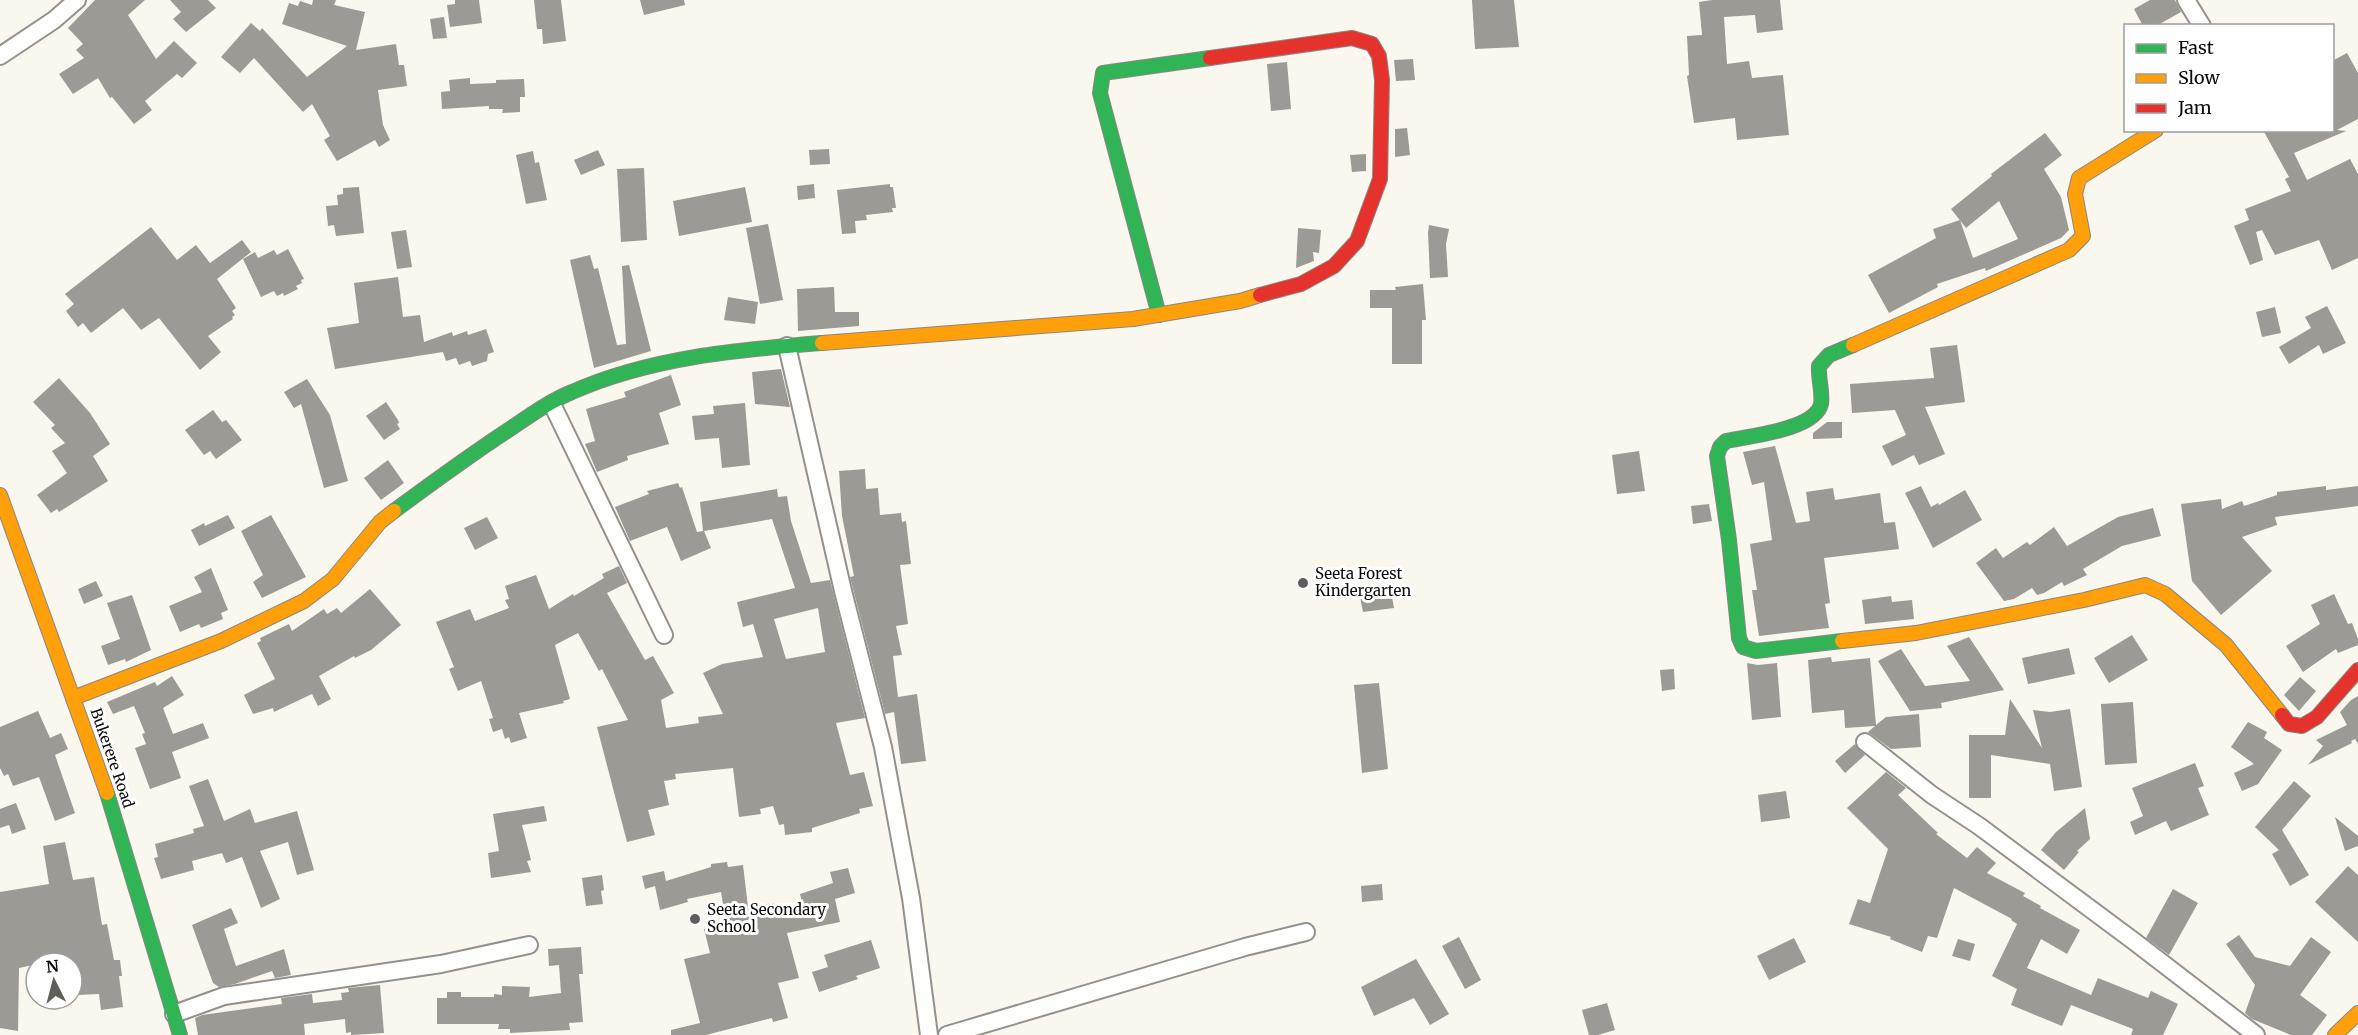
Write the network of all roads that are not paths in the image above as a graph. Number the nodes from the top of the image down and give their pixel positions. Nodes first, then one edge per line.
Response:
1 (77, 0) edge
2 (2186, 0) edge
3 (2201, 24) edge
4 (0, 56) edge
5 (2153, 132) edge
6 (1159, 315) junction
7 (787, 345) junction
8 (552, 404) junction
9 (0, 495) edge
10 (664, 634) dead end
11 (2358, 670) edge
12 (73, 698) junction
13 (1865, 742) dead end
14 (1306, 932) dead end
15 (529, 945) dead end
16 (2358, 1013) edge
17 (174, 1014) junction
18 (180, 1035) edge
19 (929, 1035) edge
20 (946, 1035) edge
21 (2256, 1035) edge
22 (2335, 1035) edge

1 - 4 street
2 - 3 street
5 - 11 street
6 - 6 street
6 - 7 street
7 - 8 street
7 - 19 street
8 - 10 street
8 - 12 street
9 - 12 street, Bukerere Road
12 - 17 street, Bukerere Road
13 - 21 street
14 - 20 street
15 - 17 street
16 - 22 street
17 - 18 street, Bukerere Road

